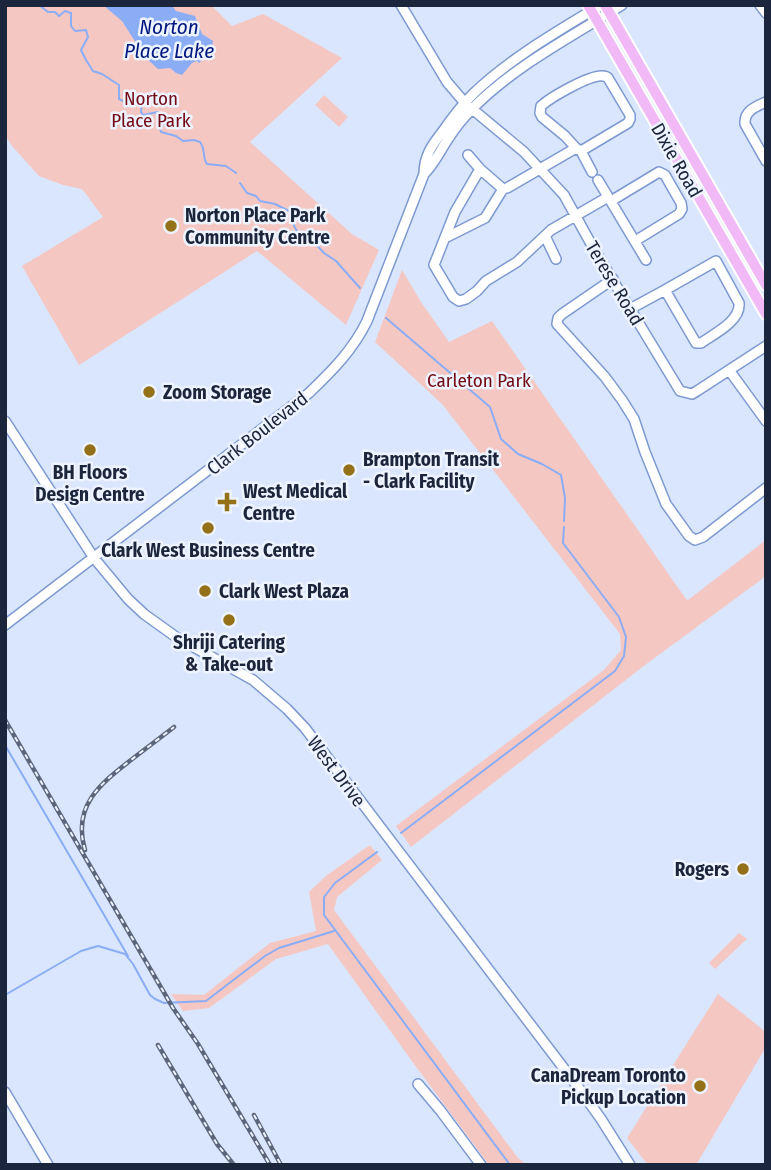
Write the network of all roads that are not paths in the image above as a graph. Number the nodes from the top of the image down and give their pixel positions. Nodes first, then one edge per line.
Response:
1 (401, 5) edge
2 (622, 5) edge
3 (760, 5) edge
4 (599, 10) edge
5 (766, 13) edge
6 (766, 102) edge
7 (468, 106) junction
8 (578, 150) junction
9 (468, 155) dead end
10 (766, 161) edge
11 (540, 168) junction
12 (480, 169) junction
13 (592, 172) dead end
14 (598, 180) dead end
15 (503, 189) junction
16 (609, 199) junction
17 (575, 216) junction
18 (545, 236) junction
19 (445, 238) junction
20 (635, 241) junction
21 (556, 259) dead end
22 (646, 260) dead end
23 (612, 279) junction
24 (766, 285) edge
25 (665, 290) junction
26 (631, 309) junction
27 (766, 314) edge
28 (766, 346) edge
29 (729, 370) junction
30 (5, 421) edge
31 (766, 421) edge
32 (766, 488) edge
33 (93, 558) junction
34 (5, 625) edge
35 (418, 1084) dead end
36 (5, 1092) edge
37 (48, 1165) edge
38 (481, 1165) edge
39 (630, 1165) edge

1 - 7 street, Terese Road
2 - 4 street, Clark Boulevard
3 - 5 street
4 - 7 street, Clark Boulevard
4 - 24 main road, Dixie Road
4 - 27 main road, Dixie Road
6 - 10 street
7 - 11 street, Terese Road
7 - 33 street, Clark Boulevard
8 - 8 street
8 - 11 street
8 - 13 street
9 - 12 street
11 - 15 street
11 - 17 street, Terese Road
12 - 15 street
12 - 19 street
14 - 16 street
15 - 19 street
16 - 17 street
16 - 20 street
16 - 20 street
17 - 18 street
17 - 23 street, Terese Road
18 - 19 street
18 - 21 street
20 - 22 street
23 - 26 street, Terese Road
23 - 32 street
25 - 25 street
25 - 26 street
26 - 29 street, Terese Road
28 - 29 street, Terese Road
29 - 31 street
30 - 33 street, West Drive
33 - 34 street, Clark Boulevard
33 - 39 street, West Drive
35 - 38 street
36 - 37 street

